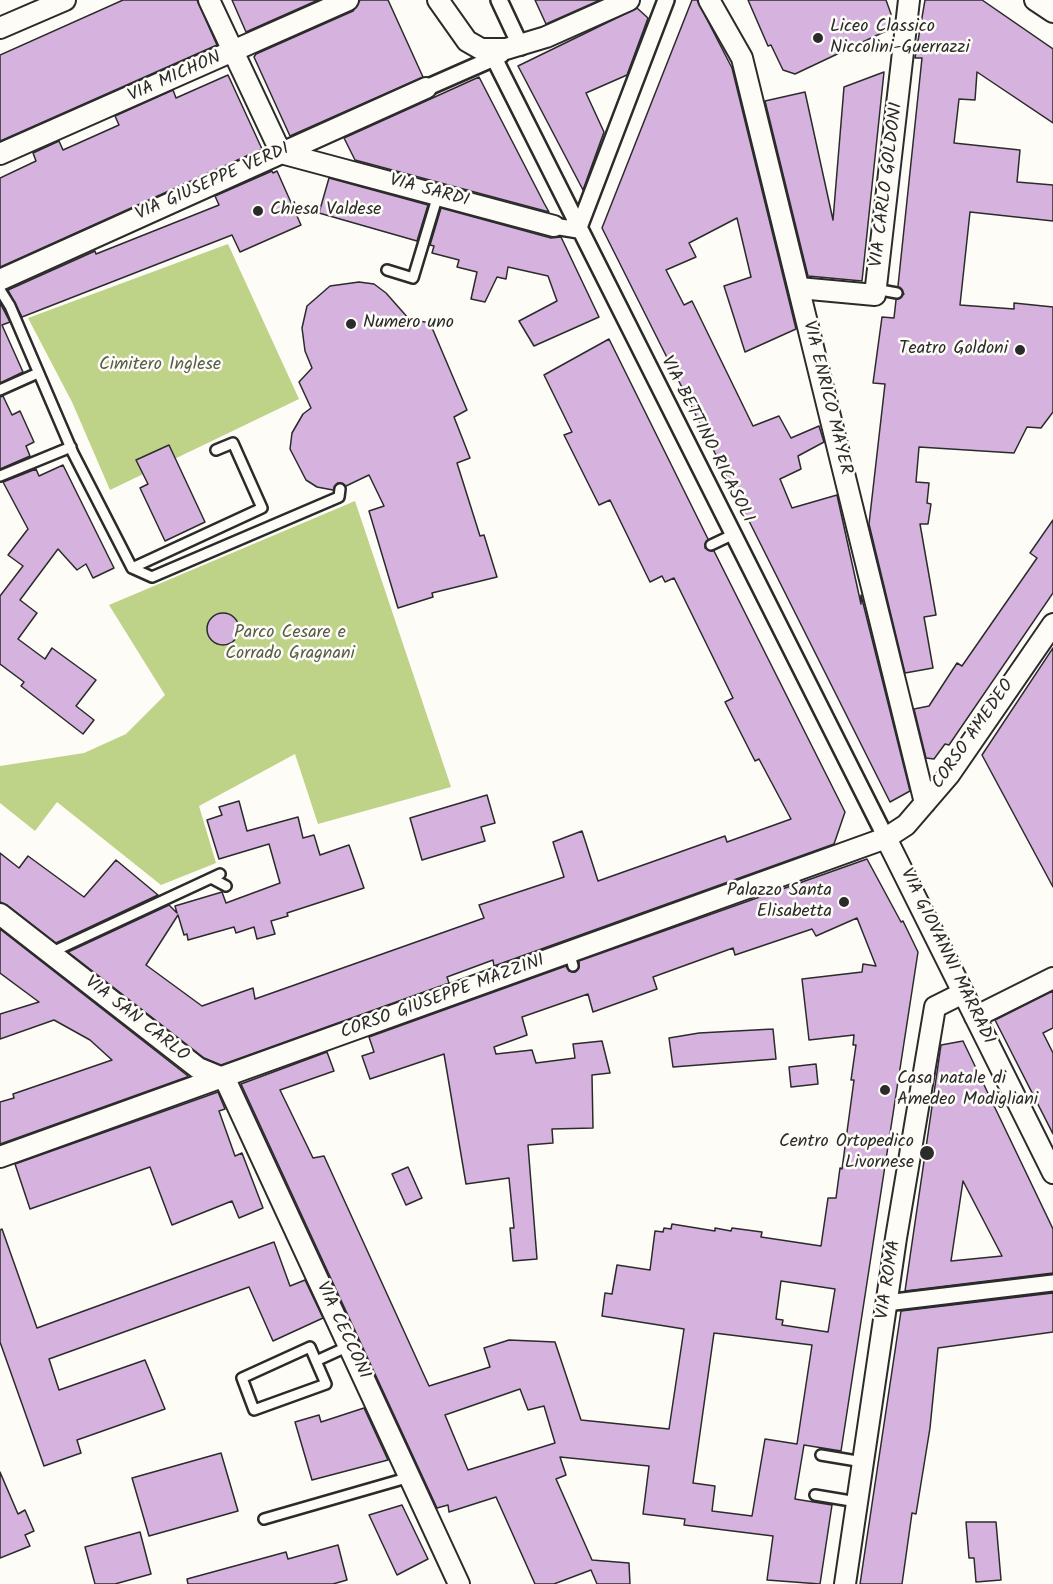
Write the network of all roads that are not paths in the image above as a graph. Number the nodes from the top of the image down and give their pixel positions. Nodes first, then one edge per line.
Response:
1 (65, 0) edge
2 (209, 0) edge
3 (348, 0) edge
4 (438, 0) edge
5 (499, 0) edge
6 (629, 0) edge
7 (666, 0) edge
8 (709, 0) edge
9 (909, 0) edge
10 (1035, 0) edge
11 (1053, 12) edge
12 (0, 28) edge
13 (521, 46) junction
14 (233, 53) junction
15 (494, 58) junction
16 (426, 88) joint
17 (280, 153) junction
18 (0, 154) edge
19 (438, 195) junction
20 (554, 226) joint
21 (578, 230) junction
22 (387, 270) dead end
23 (0, 280) edge
24 (799, 288) junction
25 (875, 289) junction
26 (0, 290) edge
27 (897, 293) dead end
28 (38, 373) junction
29 (0, 390) edge
30 (70, 447) junction
31 (216, 450) dead end
32 (0, 476) edge
33 (340, 489) dead end
34 (732, 535) junction
35 (711, 545) dead end
36 (132, 568) junction
37 (1053, 624) edge
38 (925, 803) junction
39 (886, 838) junction
40 (226, 886) dead end
41 (163, 901) junction
42 (166, 911) dead end
43 (0, 914) edge
44 (50, 953) junction
45 (1053, 978) edge
46 (963, 993) junction
47 (975, 1017) junction
48 (225, 1078) junction
49 (0, 1157) edge
50 (1053, 1173) edge
51 (1053, 1283) edge
52 (886, 1303) junction
53 (349, 1346) junction
54 (316, 1361) junction
55 (821, 1455) dead end
56 (863, 1462) junction
57 (410, 1478) junction
58 (815, 1495) dead end
59 (857, 1502) junction
60 (264, 1519) dead end
61 (458, 1584) edge
62 (845, 1584) edge

1 - 12 street
2 - 14 street
3 - 14 street, VIA MICHON
4 - 13 street
5 - 13 street
6 - 13 street
7 - 21 street
8 - 24 street, VIA ENRICO MAYER
9 - 25 street, VIA CARLO GOLDONI
10 - 11 street
13 - 15 street
14 - 17 street
14 - 18 street, VIA MICHON
15 - 16 street
15 - 21 street, VIA BETTINO RICASOLI
16 - 17 street, VIA GIUSEPPE VERDI
17 - 19 street, VIA SARDI
17 - 23 street, VIA GIUSEPPE VERDI
19 - 20 street, VIA SARDI
19 - 22 lane
20 - 21 street, VIA SARDI
21 - 34 street, VIA BETTINO RICASOLI
24 - 25 street, VIA CARLO GOLDONI
24 - 38 street, VIA ENRICO MAYER
25 - 27 lane
26 - 28 lane
28 - 29 lane
28 - 30 lane
30 - 32 lane
30 - 36 lane
31 - 36 lane
33 - 36 lane
34 - 35 lane
34 - 39 street, VIA BETTINO RICASOLI
37 - 38 street, CORSO AMEDEO
38 - 39 street, CORSO AMEDEO
39 - 46 street, VIA GIOVANNI MARRADI
39 - 48 street, CORSO GIUSEPPE MAZZINI
40 - 41 lane
41 - 42 lane
41 - 44 lane
43 - 44 street, VIA SAN CARLO
44 - 48 street, VIA SAN CARLO
45 - 47 street
46 - 47 street, VIA GIOVANNI MARRADI
46 - 52 street, VIA ROMA
47 - 50 street, VIA GIOVANNI MARRADI
48 - 49 street, CORSO GIUSEPPE MAZZINI
48 - 53 street, VIA CECCONI
51 - 52 street
52 - 56 street, VIA ROMA
53 - 54 lane
53 - 57 street, VIA CECCONI
54 - 54 lane
55 - 56 lane
56 - 59 street, VIA ROMA
57 - 60 lane
57 - 61 street, VIA CECCONI
58 - 59 lane
59 - 62 street, VIA ROMA

